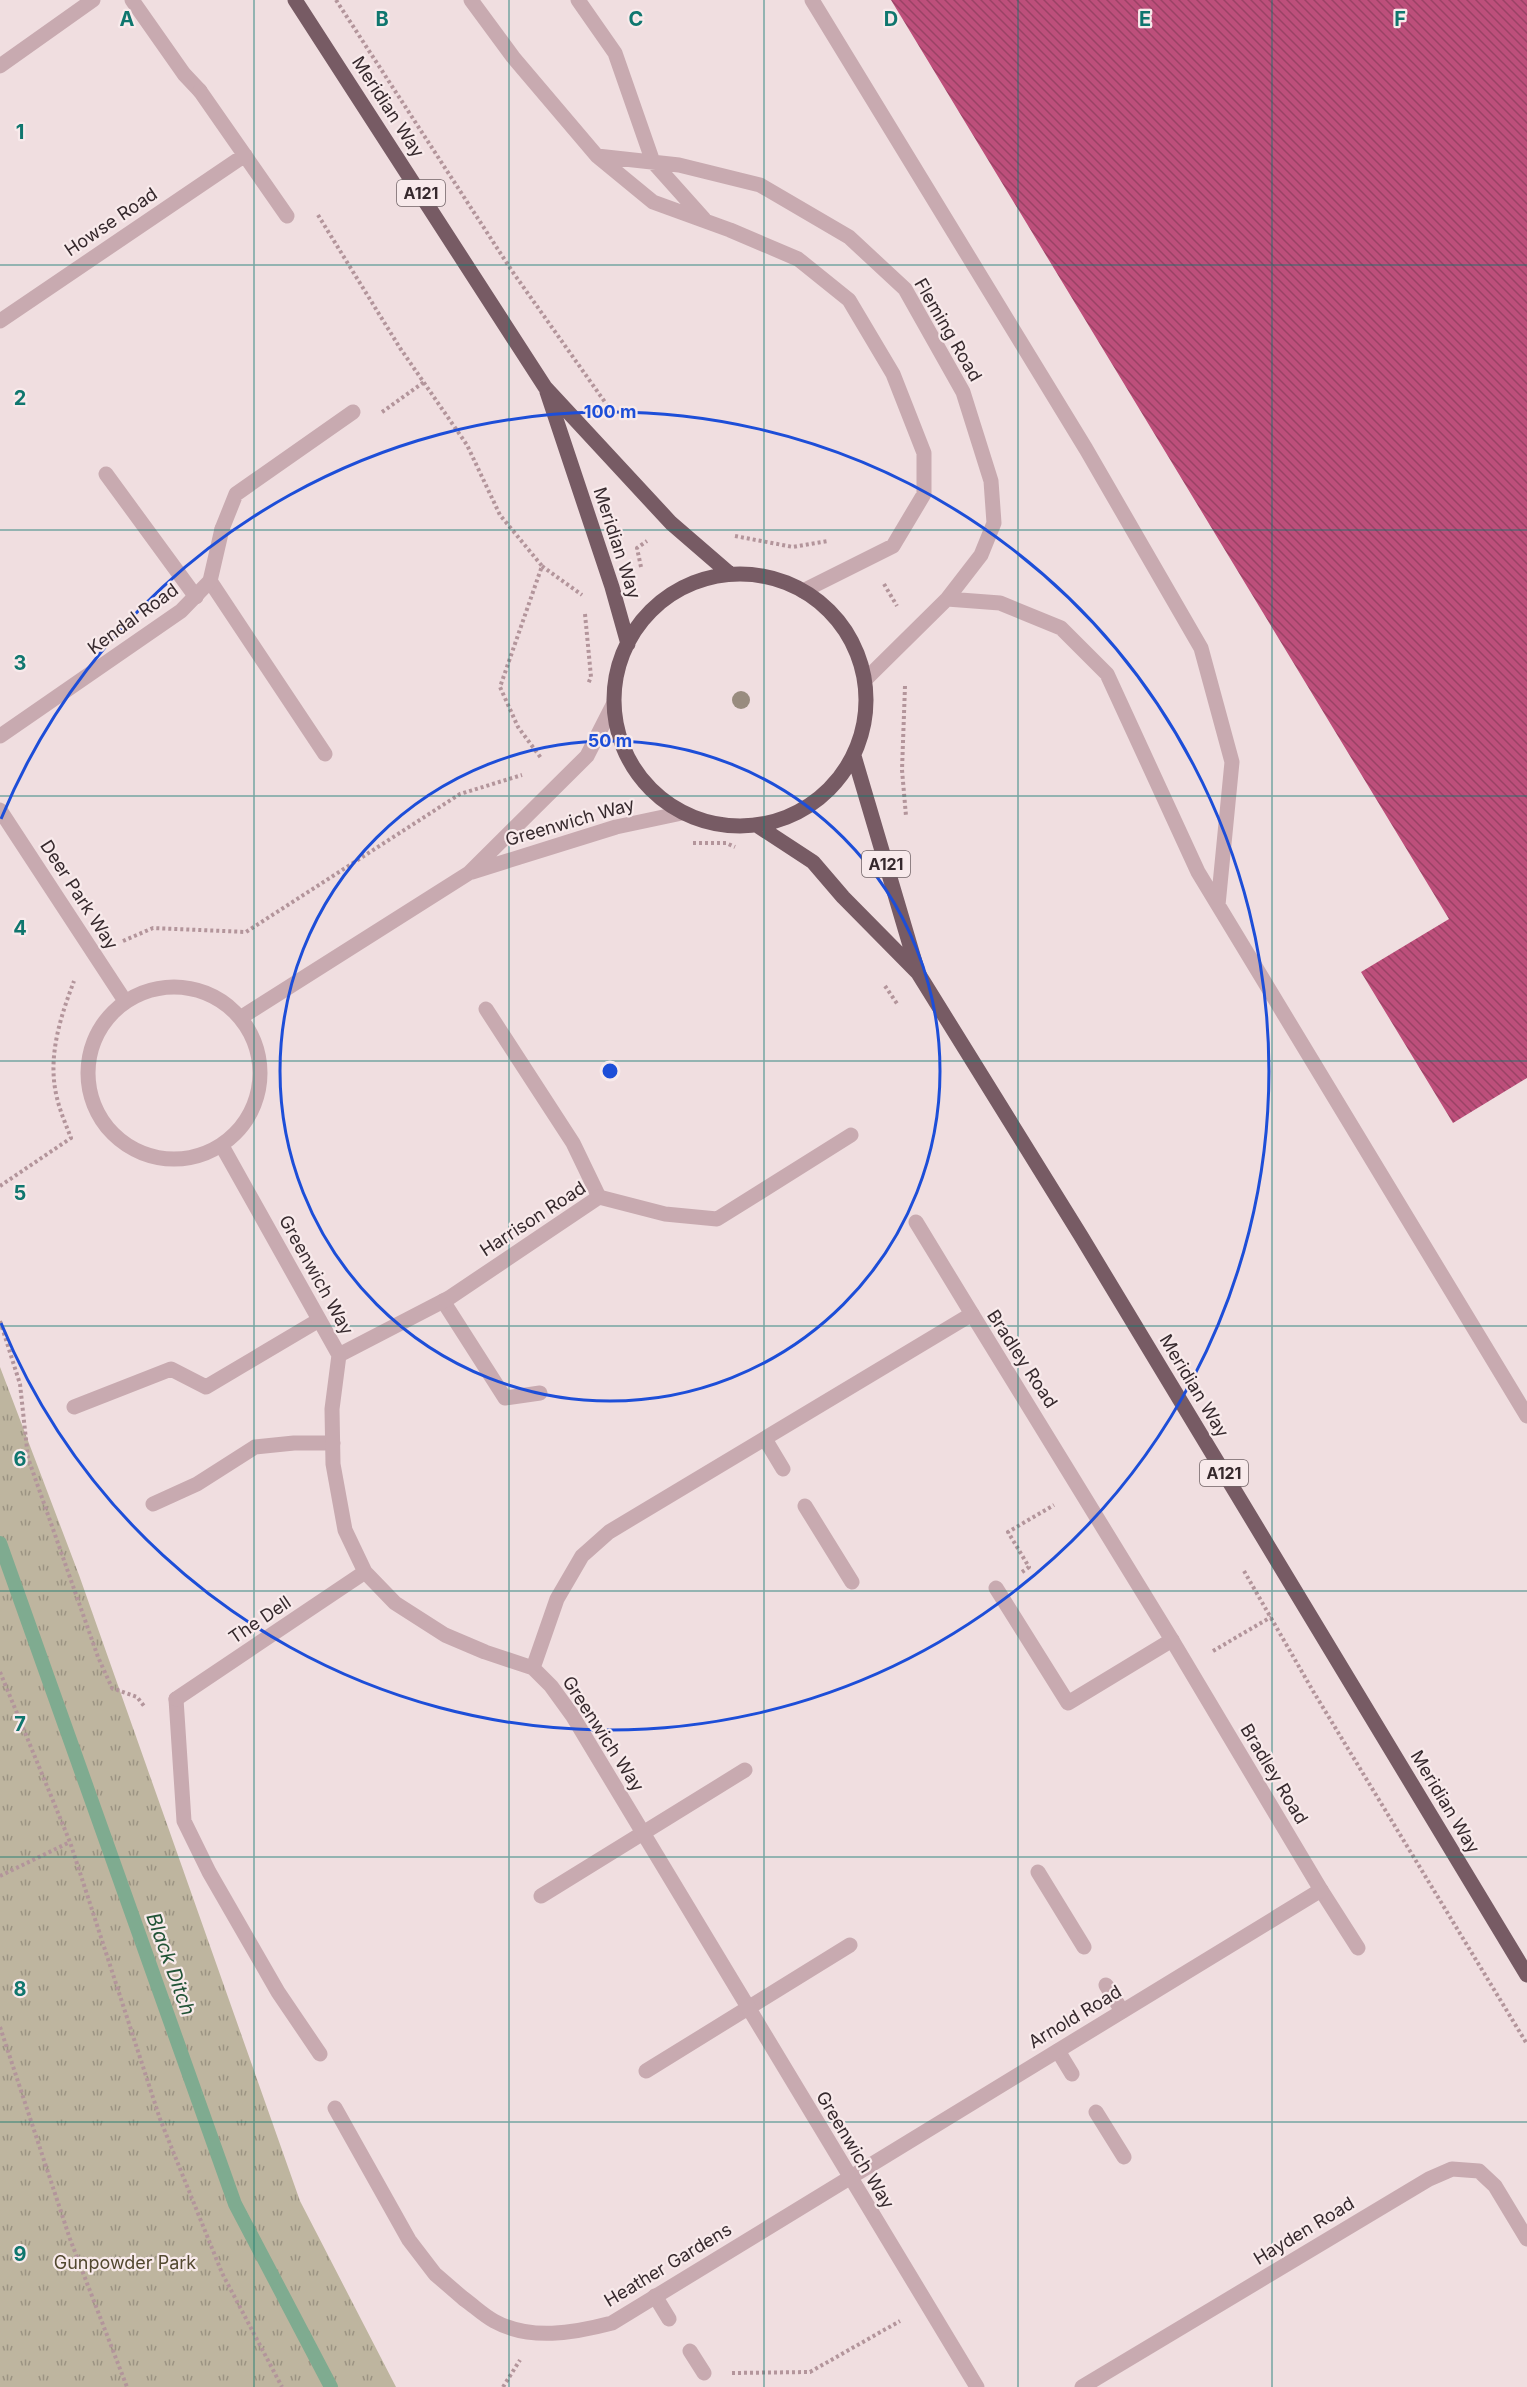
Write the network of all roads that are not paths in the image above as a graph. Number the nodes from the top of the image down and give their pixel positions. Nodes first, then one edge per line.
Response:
1 (93, 0) edge
2 (132, 0) edge
3 (295, 0) edge
4 (471, 0) edge
5 (578, 0) edge
6 (812, 0) edge
7 (0, 66) edge
8 (245, 154) junction
9 (597, 156) junction
10 (653, 162) junction
11 (287, 216) dead end
12 (706, 222) junction
13 (0, 321) edge
14 (545, 387) junction
15 (353, 412) road end
16 (106, 474) dead end
17 (730, 574) junction
18 (210, 581) junction
19 (803, 591) junction
20 (196, 597) junction
21 (946, 599) junction
22 (628, 644) junction
23 (865, 680) junction
24 (613, 705) junction
25 (0, 736) edge
26 (325, 754) dead end
27 (854, 756) junction
28 (0, 810) edge
29 (682, 813) junction
30 (758, 826) junction
31 (469, 873) junction
32 (1218, 905) junction
33 (918, 973) junction
34 (125, 1001) junction
35 (486, 1009) dead end
36 (240, 1018) junction
37 (851, 1135) dead end
38 (222, 1146) junction
39 (599, 1197) junction
40 (916, 1222) dead end
41 (443, 1301) junction
42 (972, 1314) junction
43 (319, 1320) junction
44 (339, 1355) junction
45 (540, 1393) dead end
46 (74, 1407) dead end
47 (1527, 1416) edge
48 (765, 1439) junction
49 (333, 1443) junction
50 (783, 1469) dead end
51 (153, 1504) dead end
52 (805, 1506) dead end
53 (365, 1572) junction
54 (852, 1582) dead end
55 (996, 1588) road end
56 (1172, 1640) junction
57 (533, 1668) junction
58 (745, 1770) dead end
59 (644, 1834) junction
60 (1038, 1872) dead end
61 (1321, 1890) junction
62 (541, 1896) dead end
63 (850, 1946) dead end
64 (1084, 1947) dead end
65 (1358, 1948) dead end
66 (1527, 1975) edge
67 (1106, 1985) dead end
68 (748, 2010) junction
69 (1122, 2011) junction
70 (1058, 2051) junction
71 (320, 2054) dead end
72 (646, 2071) dead end
73 (1072, 2074) dead end
74 (335, 2108) dead end
75 (1096, 2112) dead end
76 (1124, 2157) dead end
77 (849, 2178) junction
78 (1527, 2239) edge
79 (656, 2296) junction
80 (669, 2319) dead end
81 (690, 2351) dead end
82 (704, 2373) road end
83 (977, 2387) edge
84 (1082, 2387) edge

1 - 7 street
2 - 8 street
3 - 14 main road, Meridian Way / A121
4 - 9 street
5 - 10 street
6 - 32 street
8 - 11 street
8 - 13 street, Howse Road
9 - 10 street, Fleming Road
9 - 12 street
10 - 12 street
10 - 21 street, Fleming Road
12 - 19 street
14 - 17 main road, Meridian Way / A121
14 - 22 main road, Meridian Way / A121
15 - 18 street, Kendal Road
16 - 20 street
17 - 19 main road
17 - 22 main road
18 - 20 street, Kendal Road
18 - 26 street
19 - 23 main road
20 - 25 street, Kendal Road
21 - 23 street, Fleming Road
21 - 32 street
22 - 24 main road
23 - 27 main road
24 - 29 main road
24 - 31 street, Greenwich Way
27 - 30 main road
27 - 33 main road, A121
28 - 34 street, Deer Park Way
29 - 30 main road
29 - 31 street, Greenwich Way
30 - 33 main road, A121
31 - 36 street, Greenwich Way
32 - 47 street
33 - 66 main road, Meridian Way / A121
34 - 36 street
34 - 38 street
35 - 39 street
36 - 38 street
37 - 39 street, Harrison Road
38 - 43 street, Greenwich Way
39 - 41 street, Harrison Road
40 - 42 street
41 - 44 street, Harrison Road
41 - 45 street
42 - 48 street, Bradley Road
42 - 56 street, Bradley Road
43 - 44 street, Greenwich Way
43 - 46 street
44 - 49 street, Greenwich Way
48 - 50 street
48 - 57 street, Bradley Road
49 - 51 street
49 - 53 street, Greenwich Way
52 - 54 street
53 - 57 street, Greenwich Way
53 - 71 street, The Dell
55 - 56 street
56 - 61 street, Bradley Road
57 - 59 street, Greenwich Way
58 - 59 street
59 - 62 street
59 - 68 street, Greenwich Way
60 - 64 street
61 - 65 street, Bradley Road
61 - 69 street, Arnold Road
63 - 68 street
67 - 69 street
68 - 72 street
68 - 77 street, Greenwich Way
69 - 70 street, Arnold Road
70 - 73 street
70 - 77 street, Arnold Road
74 - 79 street, Heather Gardens
75 - 76 street
77 - 79 street, Heather Gardens
77 - 83 street, Greenwich Way
78 - 84 street, Hayden Road
79 - 80 street
81 - 82 street

